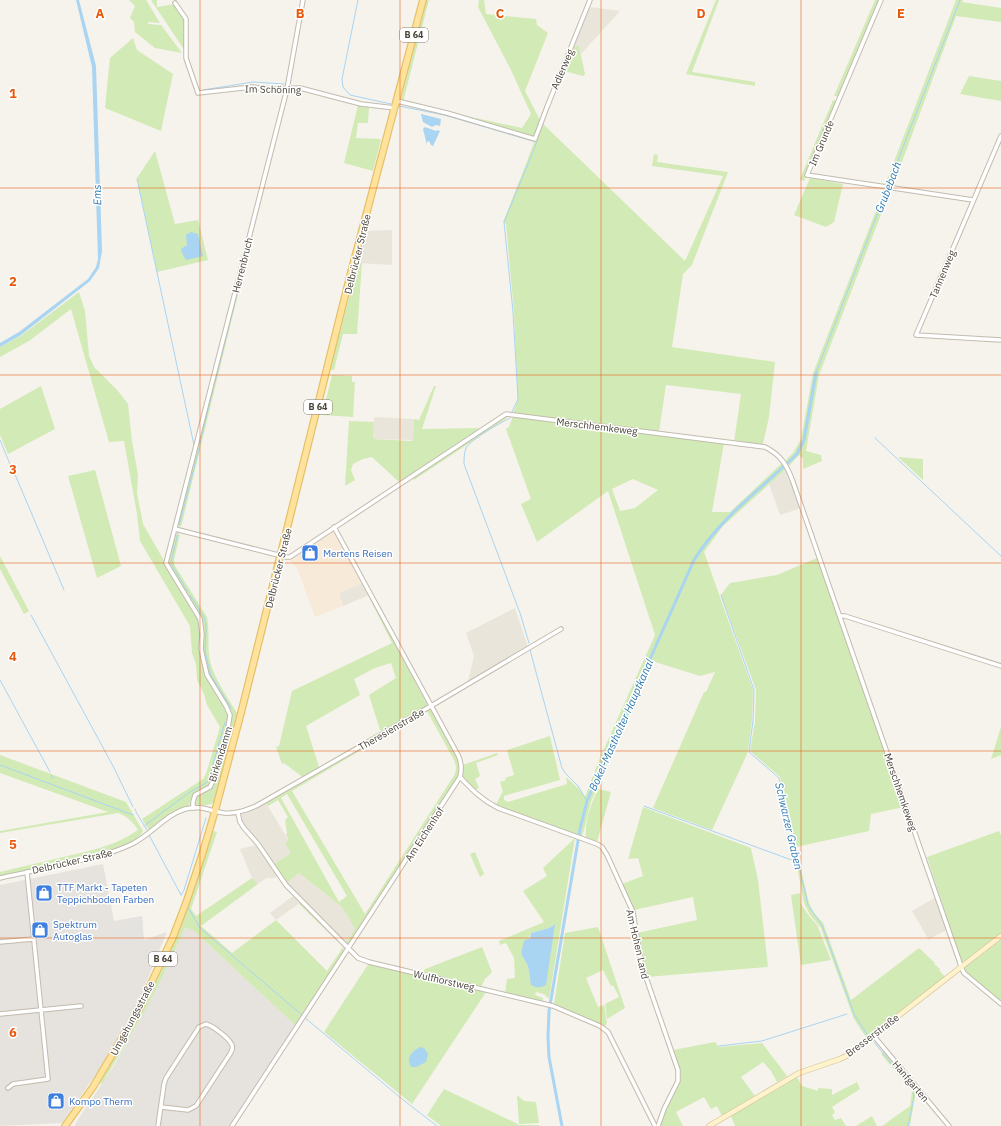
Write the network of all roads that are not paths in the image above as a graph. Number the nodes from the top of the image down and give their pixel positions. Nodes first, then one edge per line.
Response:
1 (303, 0) edge
2 (423, 0) edge
3 (590, 0) edge
4 (881, 0) edge
5 (174, 3) dead end
6 (287, 89) junction
7 (396, 101) junction
8 (395, 108) junction
9 (1001, 136) edge
10 (973, 200) junction
11 (1001, 340) edge
12 (334, 528) junction
13 (175, 529) junction
14 (281, 555) junction
15 (166, 563) joint
16 (840, 616) junction
17 (561, 630) dead end
18 (1001, 666) edge
19 (431, 706) junction
20 (460, 777) junction
21 (194, 808) junction
22 (216, 811) junction
23 (238, 813) junction
24 (27, 872) junction
25 (0, 878) edge
26 (1001, 936) edge
27 (33, 939) junction
28 (0, 942) edge
29 (348, 949) junction
30 (961, 967) junction
31 (1001, 1004) edge
32 (80, 1006) dead end
33 (41, 1010) junction
34 (0, 1014) edge
35 (871, 1037) junction
36 (8, 1088) dead end
37 (161, 1107) junction
38 (64, 1126) edge
39 (158, 1126) edge
40 (232, 1126) edge
41 (656, 1126) edge
42 (709, 1126) edge
43 (949, 1126) edge

1 - 6 street, Herrenbruch
2 - 7 main road, Delbrücker Straße / B 64
3 - 7 street, Adlerweg
4 - 10 street, Im Grunde
5 - 6 street, Im Schöning
6 - 8 street, Im Schöning
6 - 13 street, Herrenbruch
7 - 8 main road, Delbrücker Straße / B 64
8 - 14 main road, Delbrücker Straße / B 64
9 - 10 street, Tannenweg
10 - 11 street, Tannenweg
12 - 14 street, Merschhemkeweg
12 - 16 street, Merschhemkeweg
12 - 19 street
13 - 14 street
13 - 15 street, Herrenbruch
14 - 22 main road, Delbrücker Straße / B 64
15 - 21 street, Birkendamm
16 - 18 street
16 - 30 street, Merschhemkeweg
17 - 19 street, Theresienstraße
19 - 20 street
19 - 23 street, Theresienstraße
20 - 29 street, Am Eichenhof
20 - 41 street, Am Hohen Land
21 - 22 street, Delbrücker Straße
21 - 24 street, Delbrücker Straße
22 - 23 street, Theresienstraße
22 - 38 main road, Umgehungsstraße / B 64
23 - 29 street, Wulfhorstweg
24 - 25 street, Delbrücker Straße
24 - 27 street
26 - 30 street, Bresserstraße
27 - 28 street
27 - 33 street
29 - 40 street, Am Eichenhof
29 - 41 street, Wulfhorstweg
30 - 31 street
30 - 35 street, Bresserstraße
32 - 33 street
33 - 34 street
33 - 36 street
35 - 42 street, Bresserstraße
35 - 43 street, Hanfgarten
37 - 37 street
37 - 39 street

